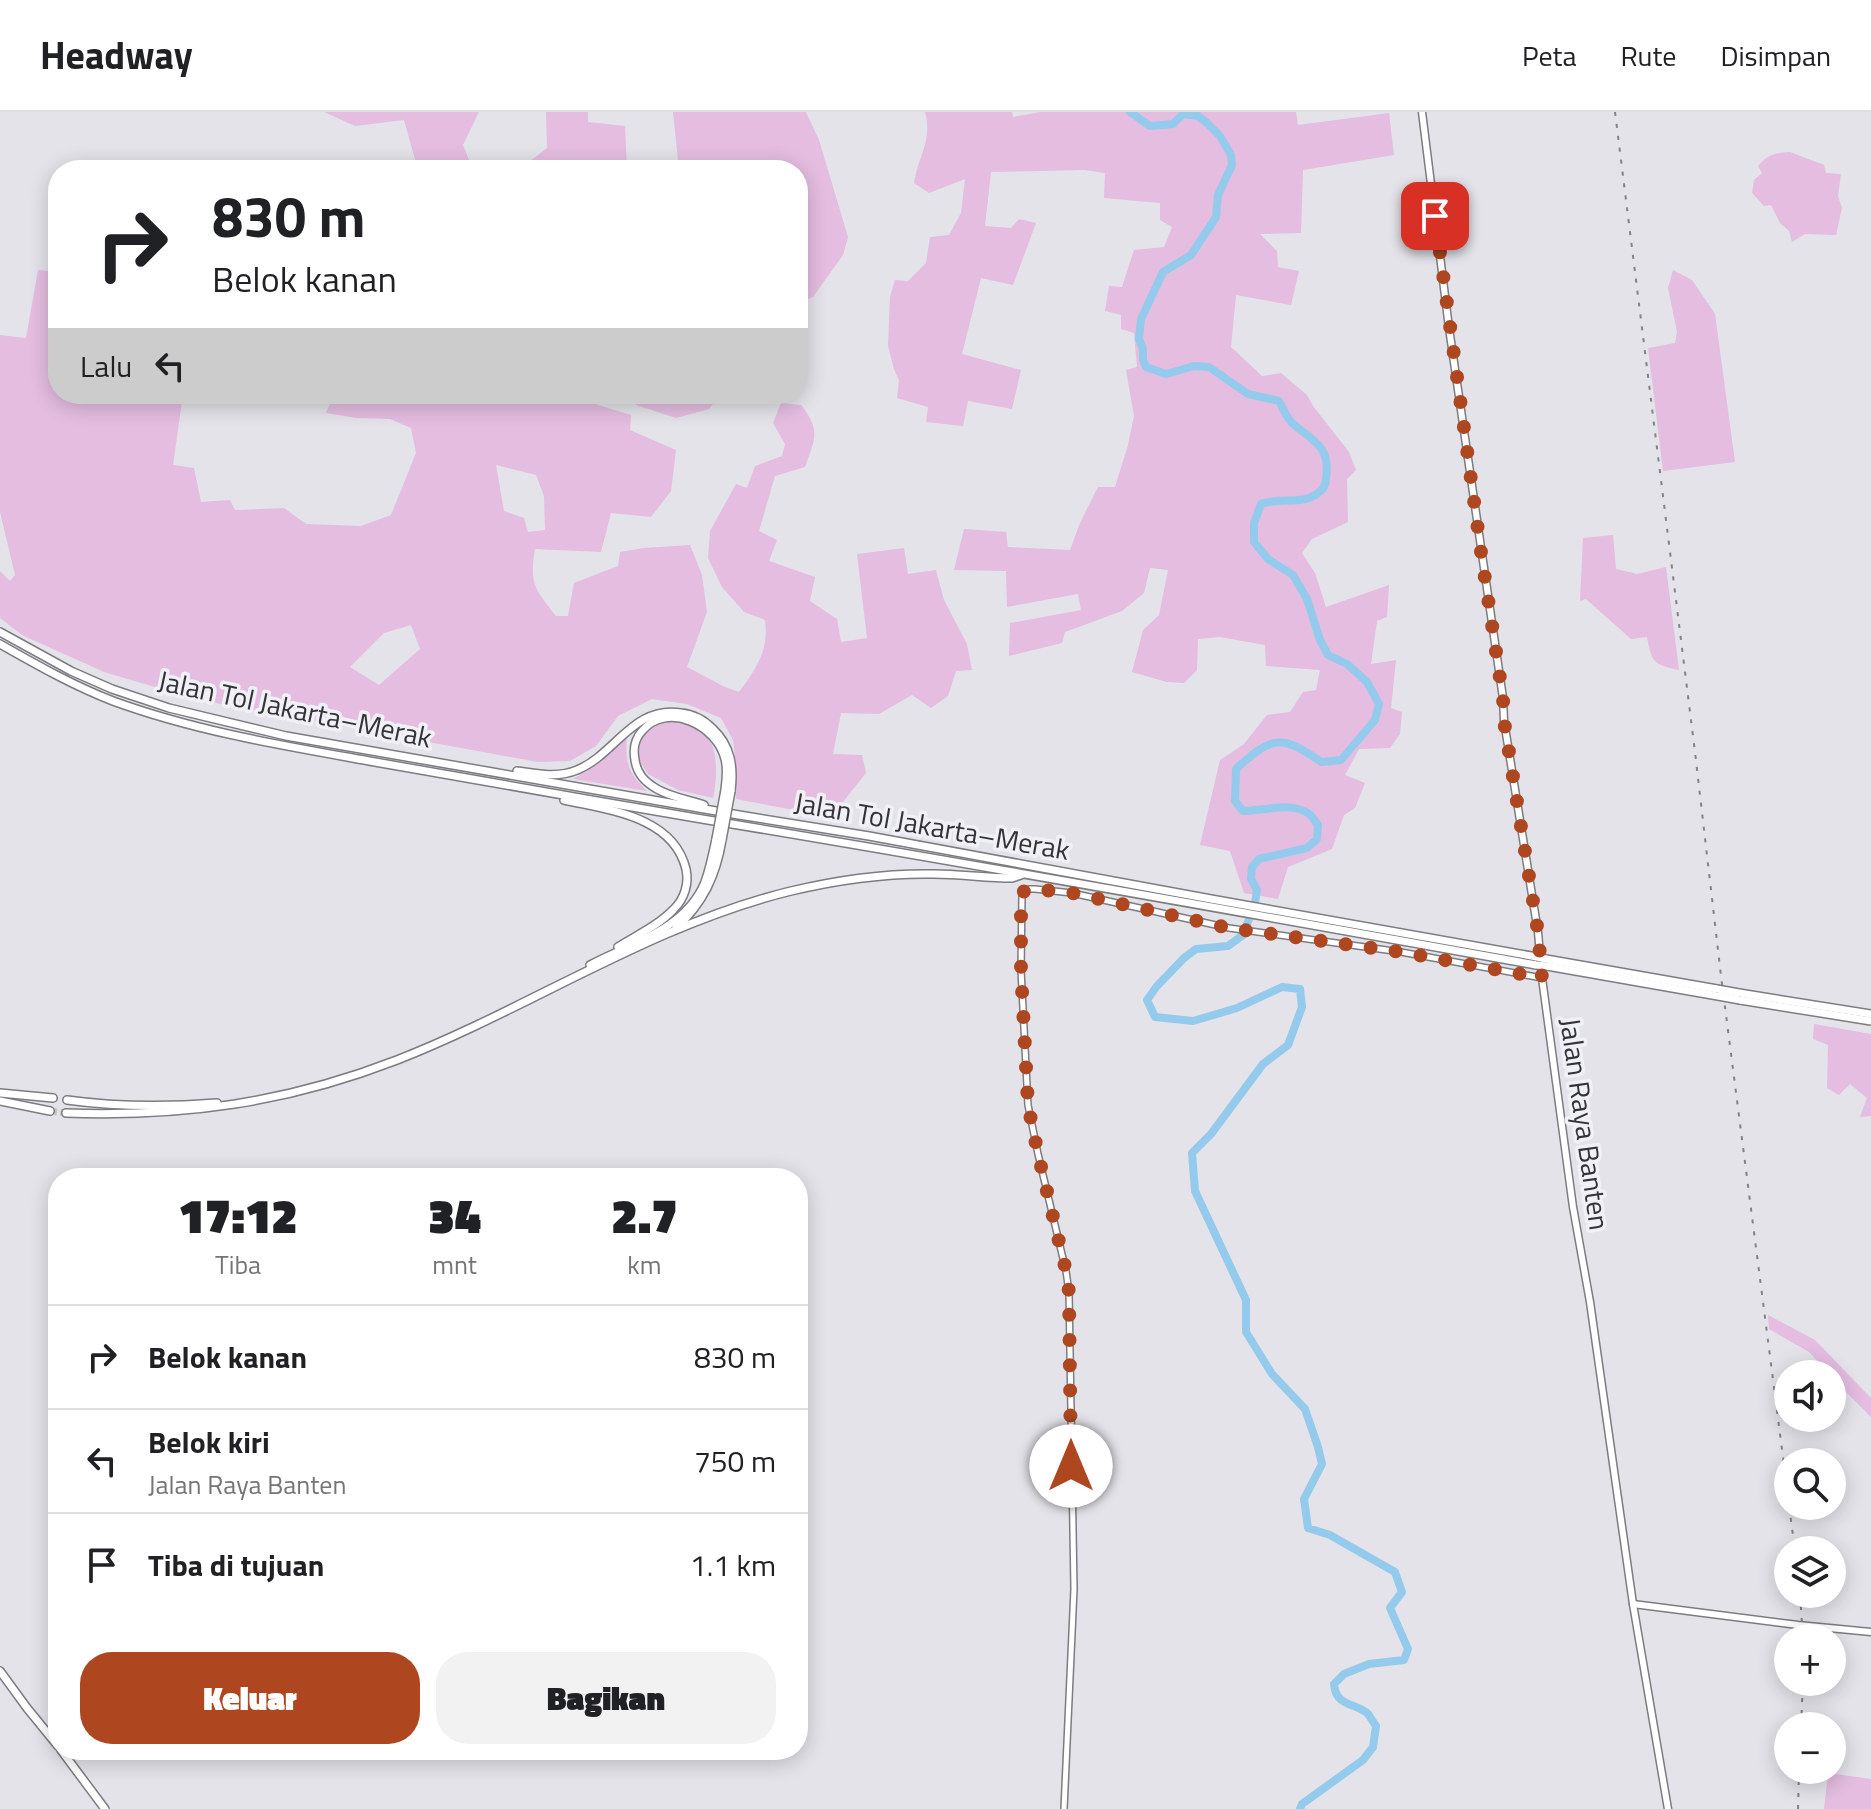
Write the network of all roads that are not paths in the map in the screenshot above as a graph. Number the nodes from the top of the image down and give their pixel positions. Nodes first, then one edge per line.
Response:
1 (1422, 112) edge
2 (0, 632) edge
3 (0, 644) edge
4 (484, 769) junction
5 (728, 790) junction
6 (540, 791) junction
7 (739, 815) junction
8 (719, 839) junction
9 (1022, 874) junction
10 (1231, 906) junction
11 (672, 932) junction
12 (598, 961) junction
13 (1542, 978) junction
14 (1740, 996) junction
15 (1871, 1014) edge
16 (1871, 1021) edge
17 (0, 1093) edge
18 (53, 1098) dead end
19 (67, 1100) dead end
20 (0, 1101) edge
21 (50, 1111) tunnel mouth
22 (66, 1113) tunnel mouth
23 (1633, 1604) junction
24 (1871, 1632) edge
25 (0, 1671) edge
26 (48, 1734) edge
27 (68, 1760) edge
28 (105, 1809) edge
29 (1064, 1809) edge
30 (1668, 1809) edge

1 - 13 main road, Jalan Raya Banten
2 - 4 highway, Jalan Tol Jakarta–Merak
3 - 6 highway, Jalan Tol Jakarta–Merak
4 - 5 highway
4 - 7 highway, Jalan Tol Jakarta–Merak
5 - 7 highway
5 - 8 highway, bridge
6 - 9 highway, Jalan Tol Jakarta–Merak
6 - 12 highway
7 - 10 highway, Jalan Tol Jakarta–Merak
8 - 11 highway
8 - 12 highway
9 - 10 highway, Jalan Tol Jakarta–Merak
9 - 11 highway
10 - 14 highway, Jalan Tol Jakarta–Merak, bridge
11 - 22 highway
12 - 19 highway
13 - 23 main road, Jalan Raya Banten
13 - 29 street
14 - 15 highway, Jalan Tol Jakarta–Merak
14 - 16 highway, Jalan Tol Jakarta–Merak
17 - 18 highway
20 - 21 highway
23 - 24 main road
23 - 30 main road, Jalan Raya Banten
25 - 26 highway
27 - 28 highway

